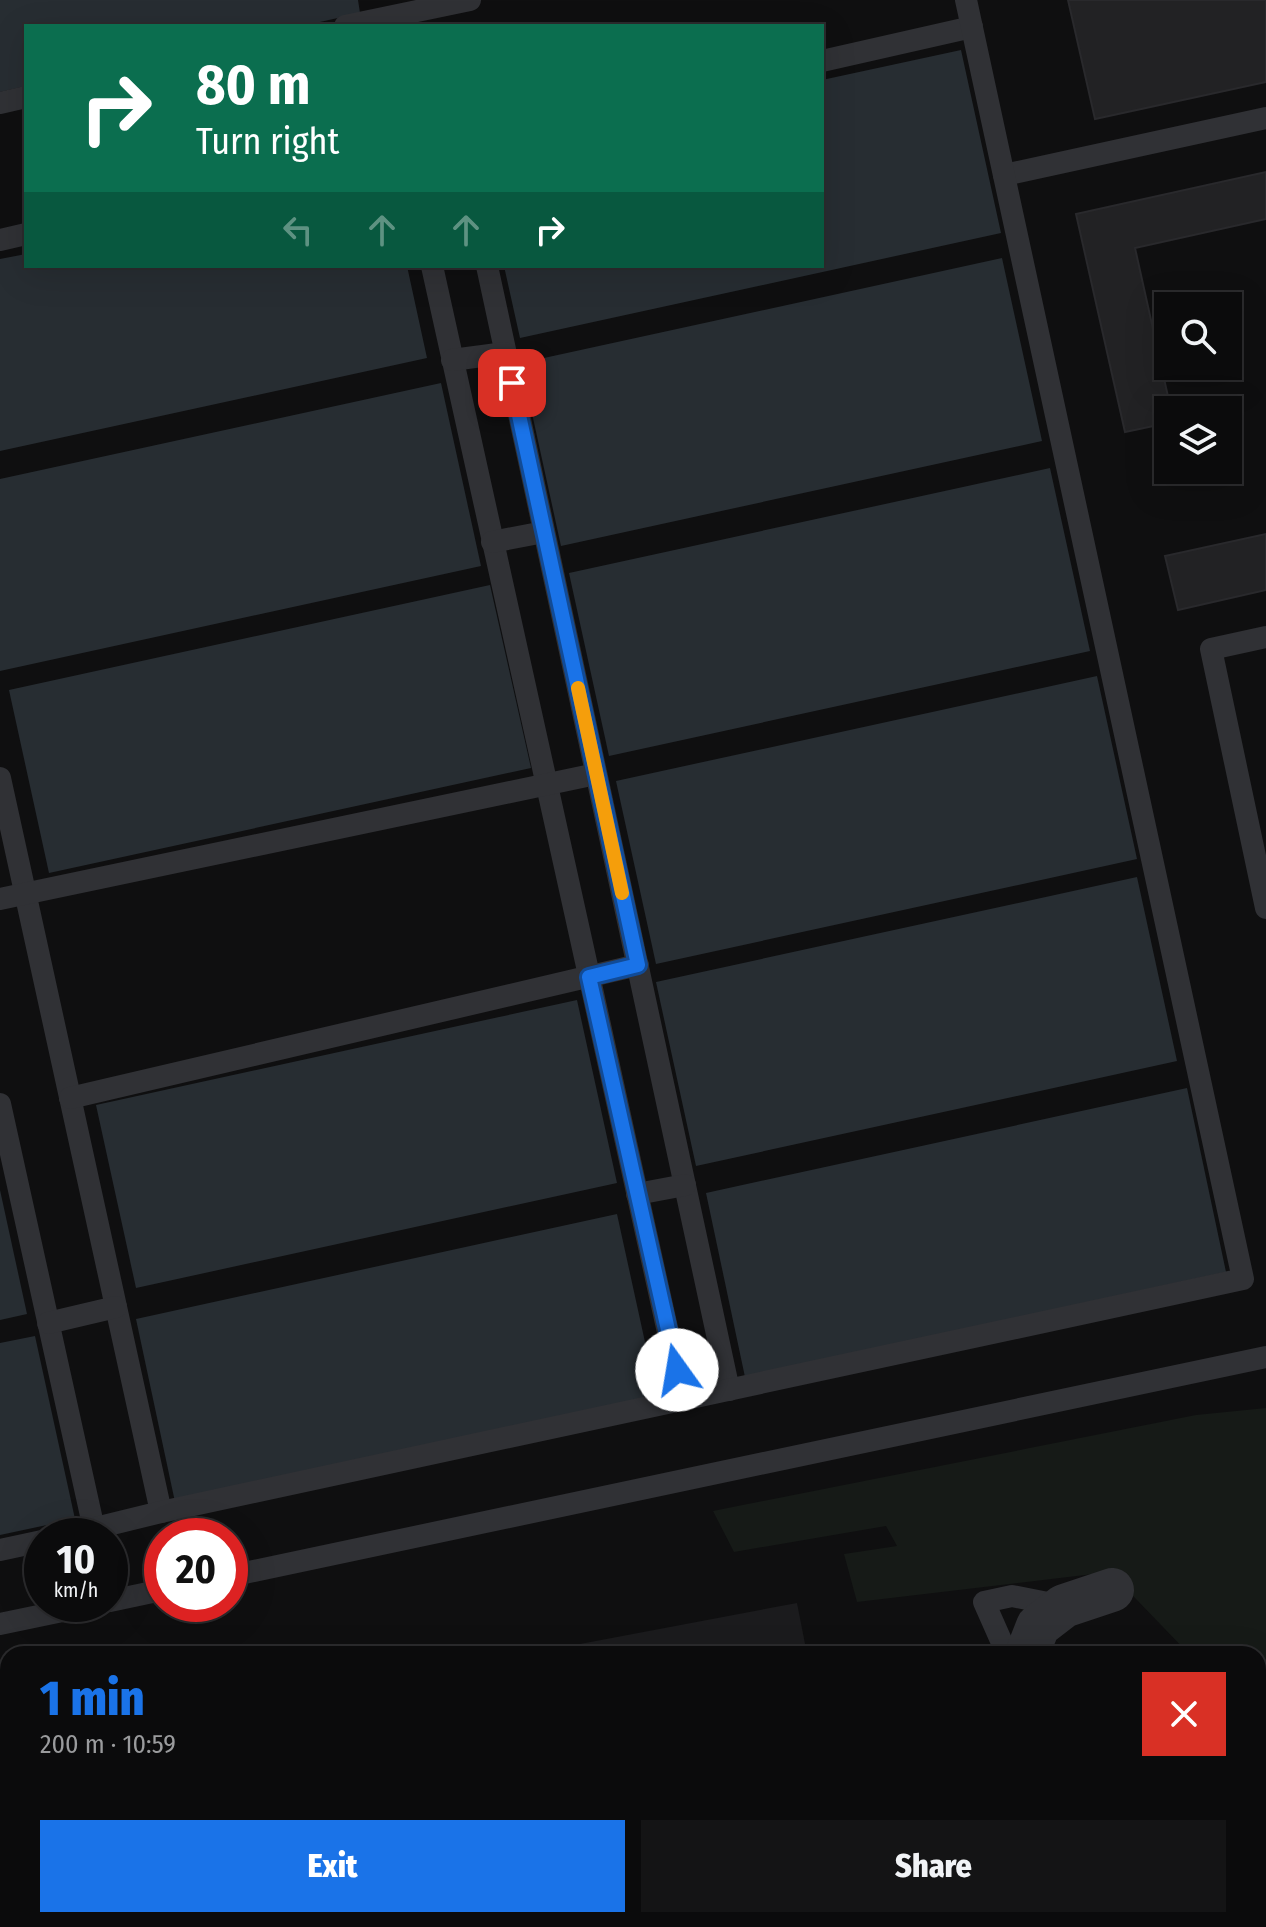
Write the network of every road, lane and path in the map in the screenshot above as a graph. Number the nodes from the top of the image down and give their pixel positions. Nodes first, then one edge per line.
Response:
1 (470, 0) edge
2 (966, 0) edge
3 (431, 11) edge
4 (377, 15) edge
5 (351, 24) edge
6 (972, 27) junction
7 (824, 61) edge
8 (24, 97) edge
9 (0, 103) edge
10 (1266, 118) edge
11 (1004, 175) junction
12 (24, 234) edge
13 (0, 240) edge
14 (432, 268) edge
15 (487, 268) edge
16 (505, 353) junction
17 (452, 360) junction
18 (544, 532) junction
19 (492, 542) junction
20 (1266, 637) edge
21 (596, 774) junction
22 (0, 778) edge
23 (546, 785) junction
24 (25, 893) junction
25 (0, 899) edge
26 (1266, 908) edge
27 (638, 965) junction
28 (589, 977) junction
29 (70, 1098) junction
30 (0, 1104) edge
31 (685, 1185) junction
32 (637, 1194) junction
33 (116, 1307) junction
34 (48, 1323) junction
35 (1266, 1357) edge
36 (729, 1390) junction
37 (683, 1400) junction
38 (161, 1512) junction
39 (92, 1518) edge
40 (128, 1520) edge
41 (24, 1545) edge
42 (0, 1550) edge
43 (248, 1572) edge
44 (1112, 1590) dead end
45 (1064, 1606) junction
46 (24, 1619) edge
47 (0, 1624) edge
48 (1003, 1646) edge
49 (1030, 1646) edge

1 - 3 lane
2 - 6 lane
3 - 4 lane
4 - 5 lane
6 - 7 lane
6 - 11 lane
8 - 9 lane
10 - 11 lane
11 - 36 lane
12 - 13 lane
14 - 17 lane
15 - 16 lane
16 - 17 lane
16 - 18 lane
17 - 19 lane
18 - 19 lane
18 - 21 lane
19 - 23 lane
20 - 26 lane
21 - 23 lane
21 - 27 lane
22 - 24 lane
23 - 24 lane
23 - 28 lane
24 - 25 lane
24 - 29 lane
27 - 28 lane
27 - 31 lane
28 - 29 lane
28 - 32 lane
29 - 33 lane
30 - 34 lane
31 - 32 lane
31 - 36 lane
32 - 37 lane
33 - 34 lane
33 - 38 lane
34 - 39 lane
35 - 43 lane
36 - 37 lane
37 - 38 lane
38 - 40 lane
41 - 42 lane
44 - 45 street
45 - 48 lane
45 - 49 street
46 - 47 lane

